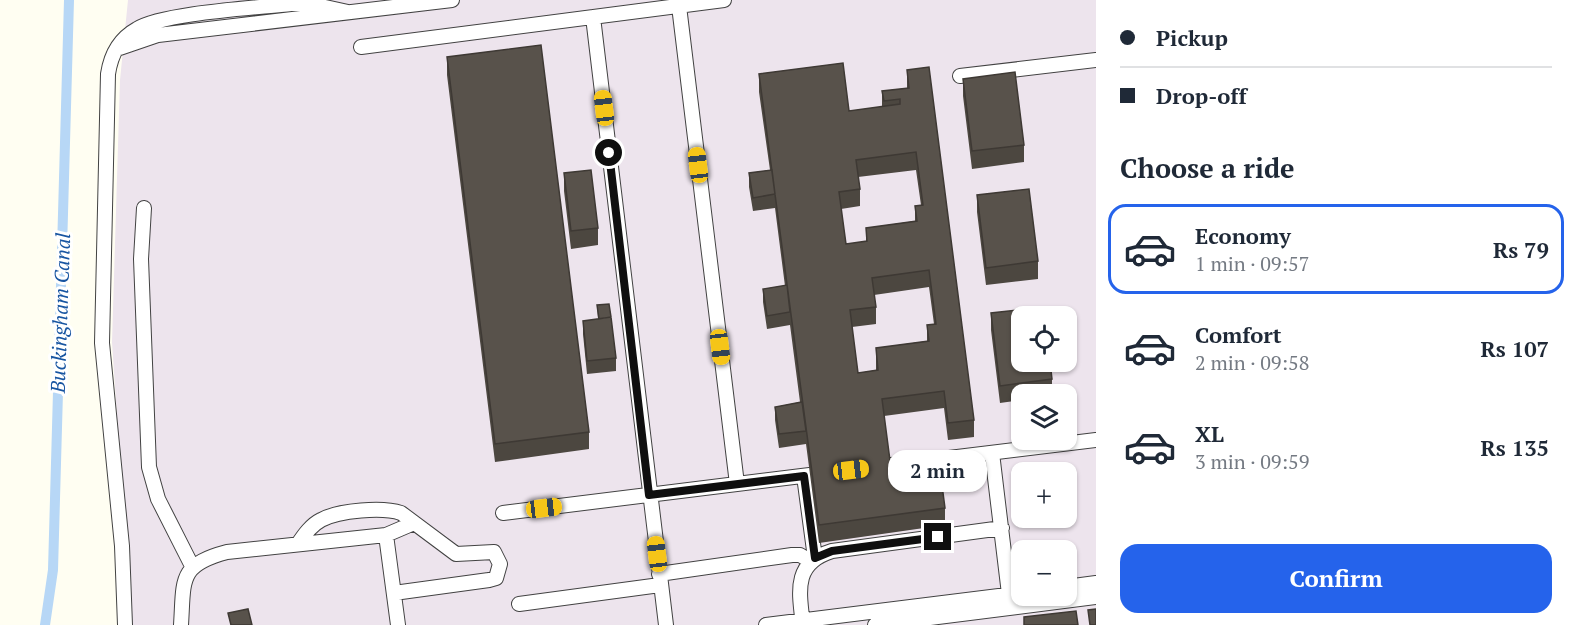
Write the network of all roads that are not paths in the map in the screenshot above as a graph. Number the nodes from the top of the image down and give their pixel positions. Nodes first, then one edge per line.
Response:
1 (452, 0) edge
2 (724, 0) edge
3 (679, 6) junction
4 (593, 17) junction
5 (361, 47) dead end
6 (1096, 60) edge
7 (960, 76) dead end
8 (144, 208) dead end
9 (1096, 440) edge
10 (992, 453) junction
11 (863, 469) edge
12 (840, 471) edge
13 (804, 476) junction
14 (737, 484) junction
15 (649, 495) junction
16 (502, 513) dead end
17 (414, 523) junction
18 (1002, 528) junction
19 (386, 535) junction
20 (298, 544) junction
21 (812, 560) junction
22 (192, 566) junction
23 (1011, 574) edge
24 (660, 579) junction
25 (1096, 584) edge
26 (1077, 586) edge
27 (394, 593) junction
28 (1011, 595) edge
29 (1096, 597) edge
30 (519, 604) dead end
31 (803, 623) edge
32 (125, 625) edge
33 (181, 625) edge
34 (398, 625) edge
35 (666, 625) edge
36 (766, 625) edge
37 (875, 625) edge

1 - 32 lane
2 - 3 lane
3 - 4 lane
3 - 14 lane
4 - 5 lane
4 - 15 lane
6 - 7 lane
8 - 22 lane
9 - 10 lane
10 - 11 lane
10 - 18 lane
12 - 13 lane
13 - 14 lane
13 - 21 lane
14 - 15 lane
15 - 16 lane
15 - 24 lane
17 - 19 lane
17 - 20 lane
17 - 27 lane
18 - 21 lane
18 - 23 lane
19 - 20 lane
19 - 27 lane
20 - 22 lane
21 - 24 lane
21 - 31 lane
22 - 33 lane
24 - 30 lane
24 - 35 lane
25 - 26 lane
27 - 34 lane
28 - 31 lane
29 - 37 lane
31 - 36 lane

